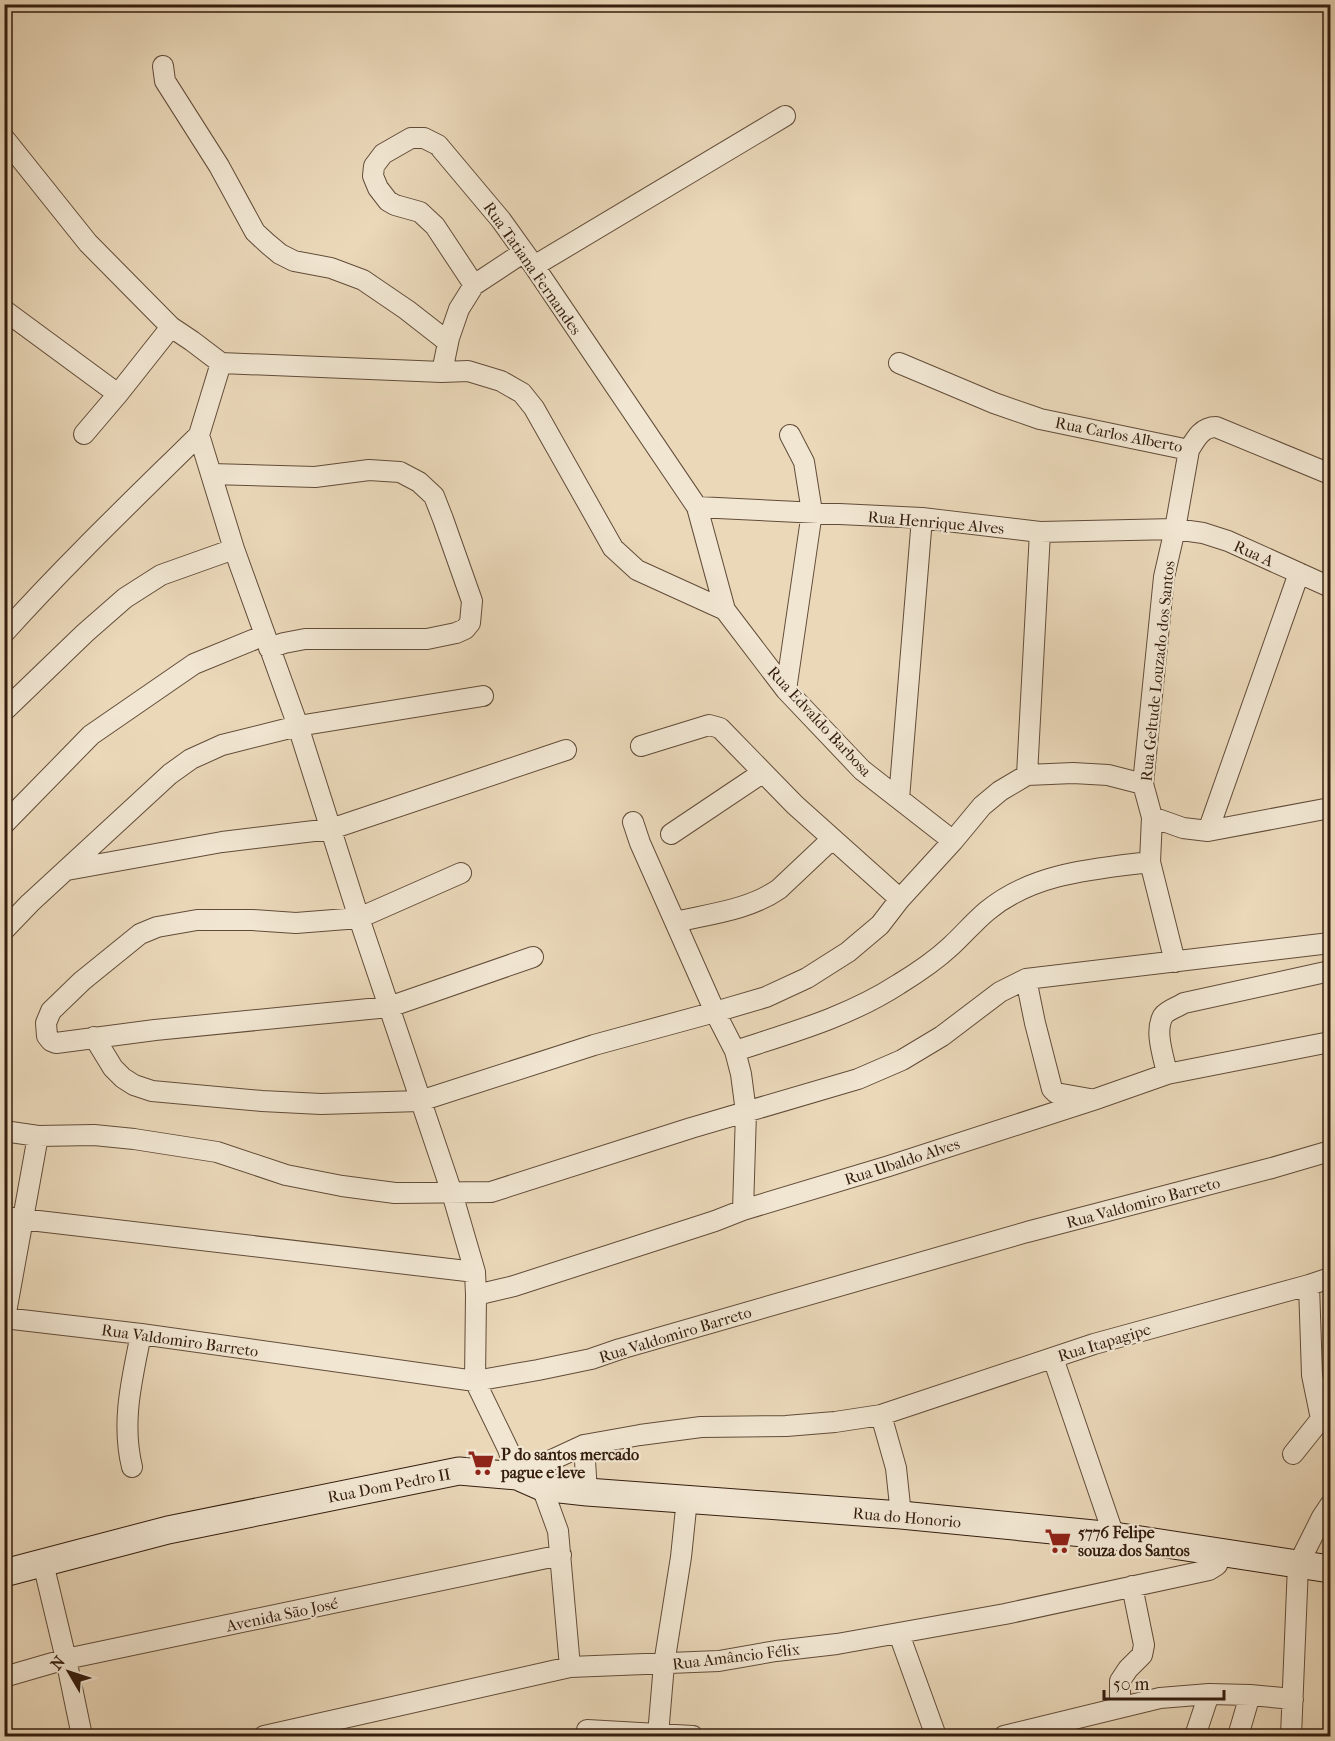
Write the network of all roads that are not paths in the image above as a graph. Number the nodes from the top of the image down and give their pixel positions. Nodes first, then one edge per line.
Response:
1 (163, 66) dead end
2 (785, 116) dead end
3 (4, 138) edge
4 (529, 259) junction
5 (474, 285) junction
6 (4, 310) edge
7 (171, 327) junction
8 (448, 342) junction
9 (221, 363) junction
10 (899, 363) dead end
11 (442, 372) junction
12 (118, 394) junction
13 (84, 434) dead end
14 (199, 435) junction
15 (790, 435) dead end
16 (1189, 450) junction
17 (211, 474) junction
18 (1330, 474) edge
19 (697, 507) junction
20 (812, 512) junction
21 (922, 518) junction
22 (1175, 529) junction
23 (1040, 532) junction
24 (234, 549) junction
25 (1299, 573) junction
26 (1330, 587) edge
27 (725, 610) junction
28 (4, 633) edge
29 (267, 641) junction
30 (786, 690) junction
31 (483, 696) dead end
32 (4, 711) edge
33 (298, 726) junction
34 (641, 746) dead end
35 (566, 750) dead end
36 (762, 772) junction
37 (1027, 775) junction
38 (1143, 784) junction
39 (899, 799) junction
40 (1330, 808) edge
41 (1152, 817) junction
42 (633, 822) dead end
43 (4, 824) edge
44 (331, 829) junction
45 (1208, 831) junction
46 (670, 834) dead end
47 (832, 839) junction
48 (952, 841) junction
49 (1150, 862) junction
50 (67, 870) junction
51 (461, 873) dead end
52 (900, 899) junction
53 (359, 918) junction
54 (675, 921) junction
55 (4, 930) edge
56 (1330, 943) edge
57 (533, 957) dead end
58 (1175, 962) junction
59 (1330, 971) edge
60 (1026, 979) junction
61 (389, 1007) junction
62 (715, 1012) junction
63 (94, 1037) junction
64 (1330, 1042) edge
65 (735, 1051) junction
66 (1167, 1074) junction
67 (1093, 1100) junction
68 (420, 1101) junction
69 (747, 1112) junction
70 (4, 1131) edge
71 (38, 1136) junction
72 (1330, 1151) edge
73 (452, 1193) junction
74 (743, 1210) junction
75 (14, 1218) edge
76 (475, 1272) junction
77 (1330, 1278) edge
78 (1310, 1285) junction
79 (476, 1295) junction
80 (5, 1318) edge
81 (141, 1334) junction
82 (1053, 1358) junction
83 (475, 1381) junction
84 (881, 1415) junction
85 (1326, 1417) edge
86 (584, 1445) junction
87 (1293, 1454) dead end
88 (132, 1467) dead end
89 (517, 1476) junction
90 (542, 1487) junction
91 (587, 1492) junction
92 (687, 1499) junction
93 (1330, 1504) edge
94 (901, 1515) junction
95 (1114, 1536) junction
96 (1176, 1546) junction
97 (561, 1555) junction
98 (1215, 1562) junction
99 (44, 1563) junction
100 (1298, 1565) junction
101 (1330, 1569) edge
102 (4, 1573) edge
103 (1176, 1576) junction
104 (1132, 1586) junction
105 (899, 1634) junction
106 (66, 1659) junction
107 (664, 1664) junction
108 (570, 1668) junction
109 (4, 1677) edge
110 (1209, 1694) junction
111 (1250, 1695) junction
112 (1293, 1699) junction
113 (1120, 1707) junction
114 (1071, 1728) edge
115 (587, 1730) dead end
116 (658, 1735) edge
117 (82, 1737) edge
118 (264, 1737) edge
119 (693, 1737) edge
120 (936, 1737) edge
121 (1004, 1737) edge
122 (1195, 1737) edge
123 (1238, 1737) edge
124 (1291, 1737) edge

1 - 8 street
2 - 4 street
3 - 7 street
4 - 5 street
4 - 5 street, Rua Tatiana Fernandes
4 - 19 street, Rua Tatiana Fernandes
5 - 8 street
6 - 12 street
7 - 9 street
7 - 12 street
8 - 11 street
9 - 11 street
9 - 14 street
10 - 16 street, Rua Carlos Alberto
11 - 27 street
12 - 13 street
14 - 17 street
14 - 28 street
15 - 20 street
16 - 18 street, Rua Carlos Alberto
16 - 22 street, Rua Geltude Louzado dos Santos
17 - 24 street
17 - 29 street
19 - 20 street, Rua Henrique Alves
19 - 27 street, Rua Tatiana Fernandes
20 - 21 street, Rua Henrique Alves
20 - 30 street
21 - 23 street, Rua Henrique Alves
21 - 39 street
22 - 23 street, Rua Henrique Alves
22 - 25 street, Rua A
22 - 38 street, Rua Geltude Louzado dos Santos
23 - 37 street
24 - 29 street
24 - 32 street
25 - 26 street, Rua A
25 - 45 street
27 - 30 street, Rua Edvaldo Barbosa
29 - 33 street
29 - 43 street
30 - 39 street, Rua Edvaldo Barbosa
31 - 33 street
33 - 44 street
33 - 50 street
34 - 36 street
35 - 44 street
36 - 46 street
36 - 47 street
37 - 38 street
37 - 48 street
38 - 41 street, Rua Geltude Louzado dos Santos
39 - 48 street, Rua Edvaldo Barbosa
40 - 45 street
41 - 45 street
41 - 49 street, Rua Geltude Louzado dos Santos
42 - 54 street
44 - 50 street
44 - 53 street
47 - 52 street
47 - 54 street
48 - 52 street
49 - 58 street, Rua Geltude Louzado dos Santos
49 - 65 street
50 - 55 street
51 - 53 street
52 - 62 street
53 - 61 street
53 - 63 street
54 - 62 street
56 - 58 street
57 - 61 street
58 - 60 street
59 - 66 street
60 - 67 street
60 - 69 street
61 - 63 street
61 - 68 street
62 - 65 street
62 - 68 street
63 - 68 street
64 - 66 street, Rua Ubaldo Alves
65 - 69 street
66 - 67 street, Rua Ubaldo Alves
67 - 74 street, Rua Ubaldo Alves
68 - 73 street
69 - 73 street
69 - 74 street
70 - 71 street
71 - 73 street
71 - 75 street
72 - 83 street, Rua Valdomiro Barreto
73 - 76 street
74 - 79 street, Rua Ubaldo Alves
75 - 76 street
75 - 80 street
76 - 79 street
77 - 78 street, Rua Itapagipe
78 - 82 street, Rua Itapagipe
78 - 85 street
79 - 83 street
80 - 81 street, Rua Valdomiro Barreto
81 - 83 street, Rua Valdomiro Barreto
81 - 88 street
82 - 84 street, Rua Itapagipe
82 - 95 street
83 - 89 street
84 - 86 street, Rua Dom Pedro II
84 - 94 street
85 - 87 street
86 - 89 street, Rua Dom Pedro II
86 - 91 street
89 - 90 street, Rua do Honorio
89 - 99 street, Rua Dom Pedro II
90 - 91 street, Rua do Honorio
90 - 97 street
91 - 92 street, Rua do Honorio
92 - 94 street, Rua do Honorio
92 - 107 street
93 - 100 street
94 - 95 street, Rua do Honorio
95 - 96 street, Rua do Honorio
96 - 98 street, Rua do Honorio
96 - 103 street
97 - 106 street, Avenida São José
97 - 108 street
98 - 100 street, Rua do Honorio
98 - 103 street, Rua Amâncio Félix
99 - 102 street, Rua Dom Pedro II
99 - 106 street
100 - 101 street, Rua do Honorio
100 - 112 street
103 - 104 street, Rua Amâncio Félix
104 - 105 street, Rua Amâncio Félix
104 - 113 street
105 - 107 street, Rua Amâncio Félix
105 - 120 street
106 - 109 street, Avenida São José
106 - 117 street
107 - 108 street, Rua Amâncio Félix
107 - 116 street
108 - 118 street, Rua Amâncio Félix
110 - 111 street
110 - 113 street
110 - 122 street
111 - 112 street
111 - 123 street
112 - 124 street
113 - 114 street
114 - 121 street
115 - 116 street
116 - 119 street

